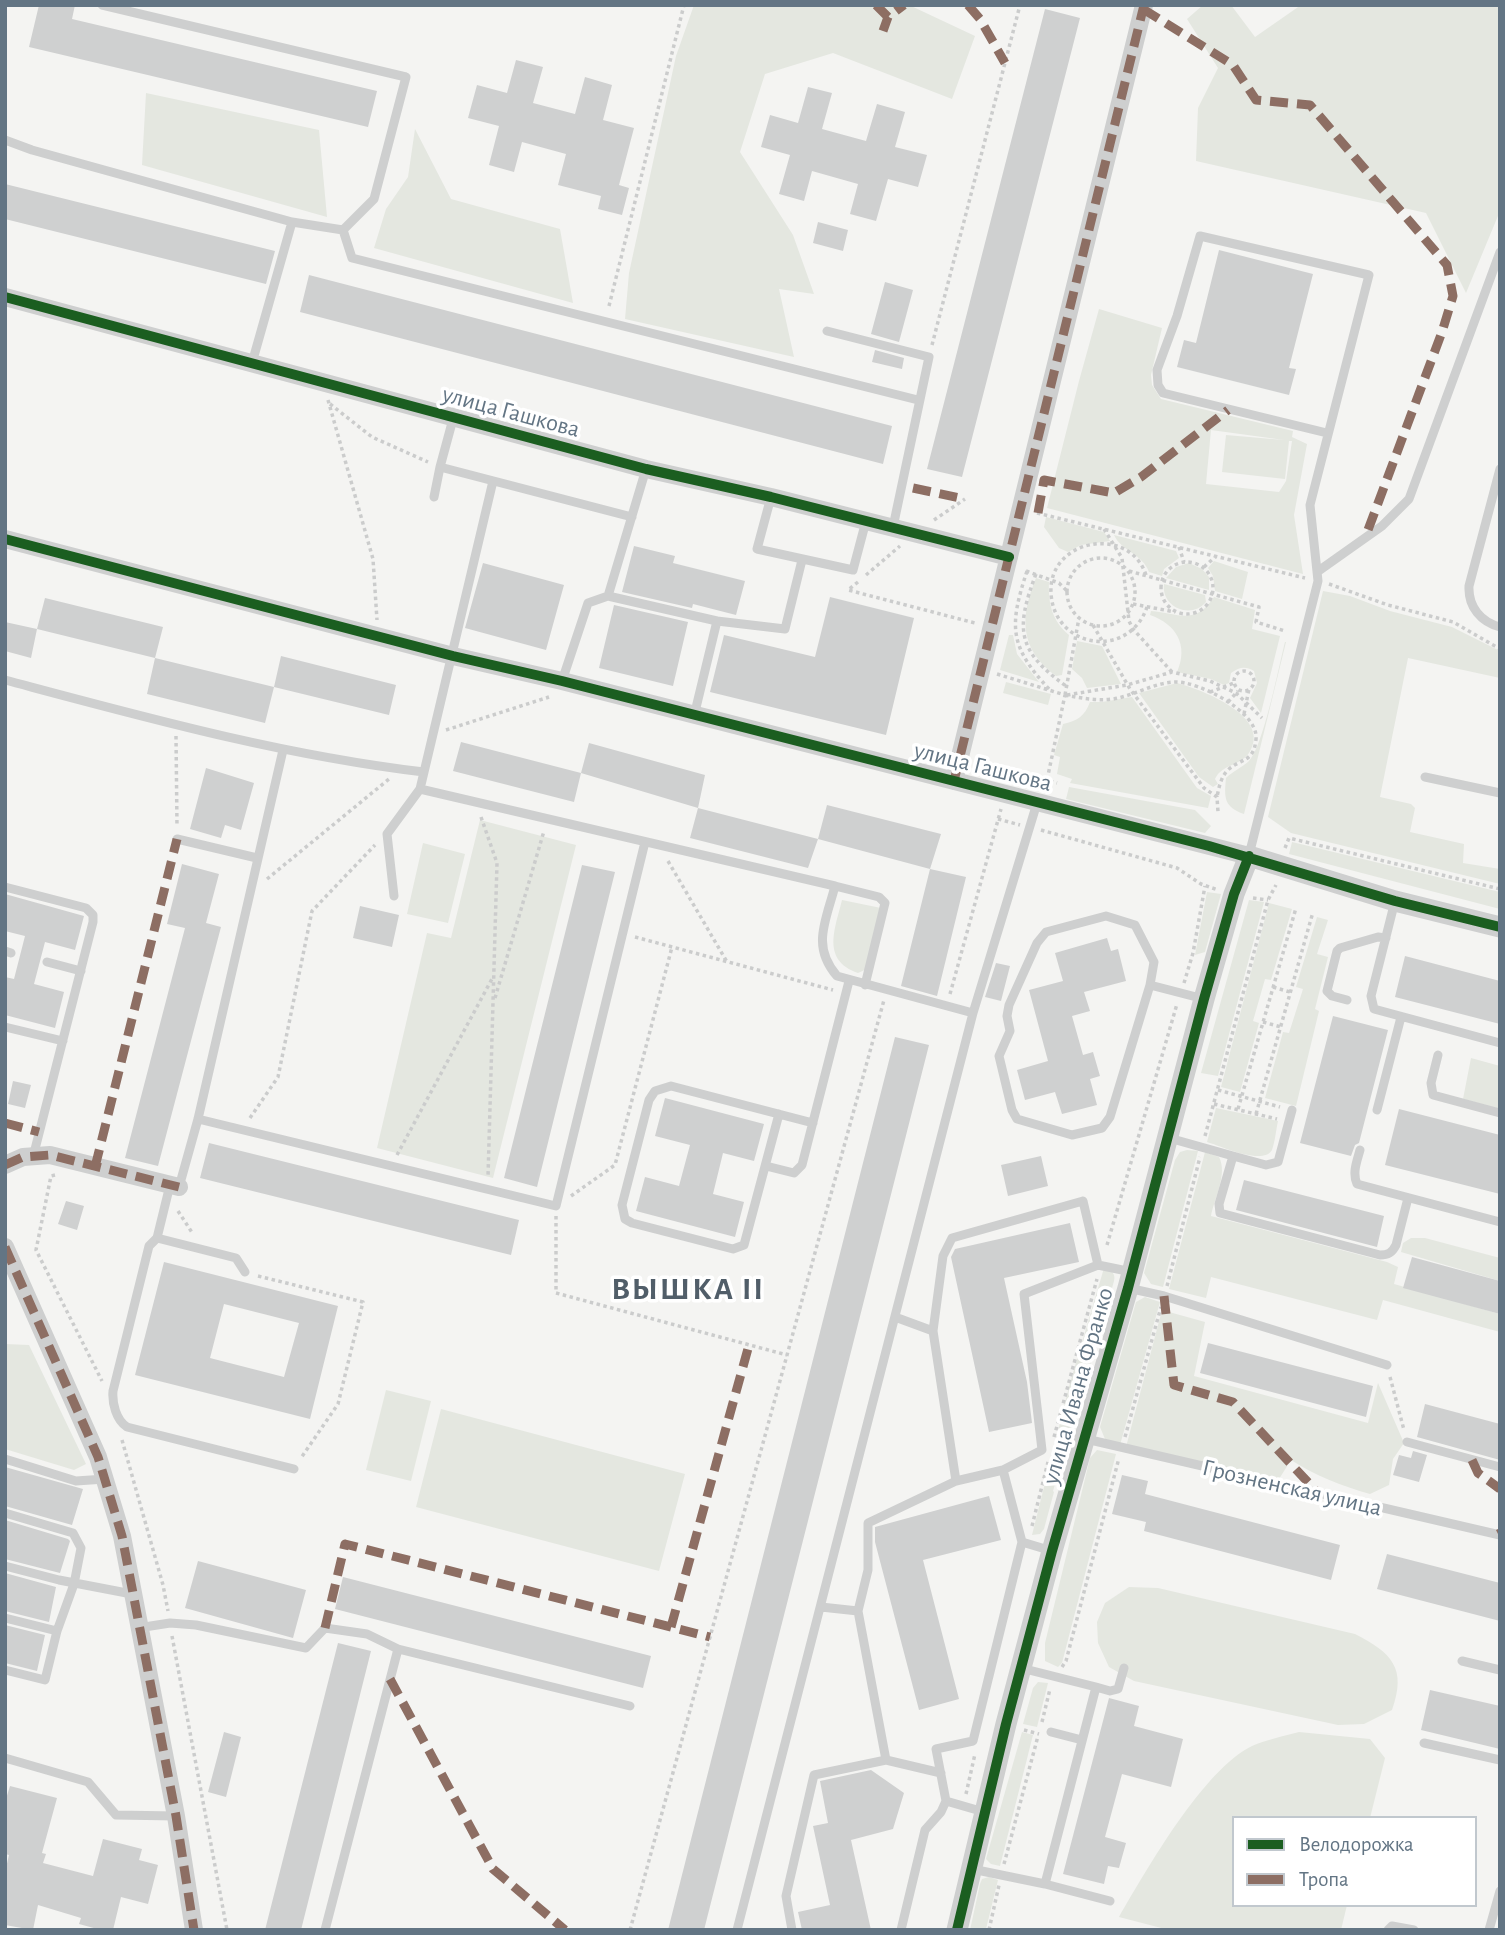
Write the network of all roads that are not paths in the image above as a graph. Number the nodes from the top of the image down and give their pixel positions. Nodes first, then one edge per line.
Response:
1 (102, 5) edge
2 (1144, 5) edge
3 (5, 140) edge
4 (292, 222) junction
5 (343, 230) junction
6 (1500, 252) edge
7 (5, 297) edge
8 (827, 331) dead end
9 (252, 363) junction
10 (918, 400) junction
11 (453, 419) junction
12 (1327, 433) junction
13 (440, 467) junction
14 (1500, 468) edge
15 (646, 469) junction
16 (493, 481) junction
17 (434, 497) dead end
18 (771, 497) junction
19 (632, 517) junction
20 (866, 521) junction
21 (893, 527) junction
22 (5, 539) edge
23 (1009, 556) junction
24 (802, 560) junction
25 (1317, 577) junction
26 (608, 596) junction
27 (717, 621) junction
28 (1500, 628) edge
29 (453, 656) junction
30 (5, 680) edge
31 (558, 688) junction
32 (694, 716) junction
33 (283, 750) junction
34 (424, 772) junction
35 (1425, 777) dead end
36 (954, 781) junction
37 (420, 789) junction
38 (1500, 793) edge
39 (1037, 803) junction
40 (177, 839) road end
41 (645, 842) junction
42 (1249, 856) junction
43 (257, 858) junction
44 (835, 886) junction
45 (5, 887) edge
46 (394, 896) dead end
47 (1395, 901) junction
48 (1500, 927) edge
49 (1386, 937) junction
50 (47, 962) dead end
51 (81, 971) junction
52 (849, 981) junction
53 (865, 985) junction
54 (1150, 985) junction
55 (1204, 999) junction
56 (1347, 1000) dead end
57 (973, 1013) junction
58 (1401, 1017) junction
59 (5, 1027) edge
60 (62, 1041) junction
61 (1500, 1043) edge
62 (1438, 1055) dead end
63 (1292, 1110) road end
64 (1377, 1110) dead end
65 (1500, 1113) edge
66 (779, 1114) junction
67 (198, 1119) junction
68 (813, 1123) junction
69 (1167, 1138) junction
70 (1360, 1150) dead end
71 (1233, 1156) junction
72 (33, 1157) junction
73 (5, 1165) edge
74 (766, 1166) junction
75 (175, 1186) junction
76 (1408, 1198) junction
77 (1500, 1222) edge
78 (157, 1238) junction
79 (5, 1247) edge
80 (1100, 1265) junction
81 (245, 1272) road end
82 (1130, 1280) junction
83 (895, 1317) junction
84 (933, 1331) junction
85 (1387, 1365) road end
86 (1084, 1438) junction
87 (1407, 1442) road end
88 (5, 1459) edge
89 (1500, 1467) edge
90 (294, 1469) road end
91 (1003, 1470) junction
92 (105, 1479) junction
93 (956, 1481) junction
94 (5, 1513) edge
95 (1500, 1535) edge
96 (1025, 1543) junction
97 (1052, 1551) junction
98 (5, 1566) edge
99 (74, 1584) junction
100 (132, 1594) junction
101 (821, 1607) junction
102 (858, 1611) junction
103 (5, 1618) edge
104 (138, 1628) junction
105 (57, 1631) junction
106 (398, 1649) junction
107 (1462, 1661) dead end
108 (1021, 1668) junction
109 (1124, 1668) dead end
110 (1500, 1670) edge
111 (6, 1671) edge
112 (1096, 1687) junction
113 (630, 1706) dead end
114 (1051, 1732) dead end
115 (1083, 1740) junction
116 (1424, 1743) dead end
117 (5, 1758) edge
118 (886, 1760) junction
119 (1500, 1760) edge
120 (941, 1773) junction
121 (946, 1801) junction
122 (974, 1809) junction
123 (176, 1816) junction
124 (972, 1869) junction
125 (1045, 1884) junction
126 (1500, 1891) edge
127 (1110, 1901) dead end
128 (194, 1930) edge
129 (325, 1930) edge
130 (737, 1930) edge
131 (792, 1930) edge
132 (901, 1930) edge
133 (957, 1930) edge
134 (1388, 1930) edge
135 (1414, 1930) edge
136 (1489, 1930) edge

1 - 5 lane
2 - 23 street
3 - 4 lane
4 - 5 lane
4 - 9 lane
5 - 10 lane
6 - 25 lane
7 - 9 street, улица Гашкова
8 - 10 lane
9 - 11 street, улица Гашкова
10 - 21 lane
11 - 13 lane
11 - 15 street, улица Гашкова
12 - 12 lane
12 - 25 lane
13 - 16 lane
13 - 17 lane
14 - 28 lane
15 - 18 street, улица Гашкова
15 - 19 lane
16 - 19 lane
16 - 29 lane
18 - 20 street, улица Гашкова
18 - 24 lane
19 - 26 lane
20 - 21 street, улица Гашкова
20 - 24 lane
21 - 23 street, улица Гашкова
22 - 29 street, улица Гашкова
23 - 36 street
24 - 27 lane
25 - 42 lane
26 - 27 lane
26 - 31 lane
27 - 32 lane
29 - 31 street, улица Гашкова
29 - 34 lane
30 - 33 lane
31 - 32 street, улица Гашкова
32 - 36 street, улица Гашкова
33 - 34 lane
33 - 43 lane
34 - 37 lane
35 - 38 lane
36 - 39 street, улица Гашкова
37 - 41 lane
37 - 46 lane
39 - 42 street, улица Гашкова
39 - 57 lane
40 - 43 lane
41 - 44 lane
41 - 67 lane
42 - 47 street, улица Гашкова
42 - 55 street, улица Ивана Франко
43 - 67 lane
44 - 52 lane
44 - 53 lane
45 - 51 lane
47 - 48 street, улица Гашкова
47 - 49 lane
49 - 56 lane
49 - 58 lane
50 - 51 lane
51 - 60 lane
52 - 53 lane
52 - 68 lane
53 - 57 lane
54 - 54 lane
54 - 55 lane
55 - 69 street, улица Ивана Франко
57 - 83 lane
58 - 61 lane
58 - 64 lane
59 - 60 lane
60 - 72 lane
62 - 65 lane
63 - 71 lane
66 - 68 lane
66 - 74 lane
66 - 74 lane
67 - 75 lane
68 - 74 lane
69 - 71 lane
69 - 82 street, улица Ивана Франко
70 - 76 lane
71 - 76 lane
72 - 73 street
72 - 75 street
75 - 78 lane
76 - 77 lane
78 - 81 lane
78 - 90 lane
79 - 92 street
80 - 82 lane
80 - 84 lane
80 - 91 lane
82 - 85 lane
82 - 86 street, улица Ивана Франко
83 - 84 lane
83 - 101 lane
84 - 93 lane
86 - 95 lane, Грозненская улица
86 - 97 street, улица Ивана Франко
87 - 89 lane
88 - 92 lane
91 - 93 lane
91 - 96 lane
92 - 100 street
93 - 102 lane
94 - 99 lane
96 - 97 lane
96 - 120 lane
97 - 108 street, улица Ивана Франко
98 - 99 lane
99 - 100 lane
99 - 105 lane
100 - 104 street
101 - 102 lane
101 - 130 lane
102 - 118 lane
103 - 105 lane
104 - 106 lane
104 - 123 street
105 - 111 lane
106 - 113 lane
106 - 129 lane
107 - 110 lane
108 - 112 lane
108 - 122 street, улица Ивана Франко
109 - 112 lane
112 - 115 lane
114 - 115 lane
115 - 125 lane
116 - 119 lane
117 - 123 lane
118 - 120 lane
118 - 131 lane
120 - 121 lane
121 - 122 lane
121 - 132 lane
122 - 124 street, улица Ивана Франко
123 - 128 street
124 - 125 lane
124 - 133 street, улица Ивана Франко
125 - 127 lane
126 - 136 lane
134 - 135 lane

